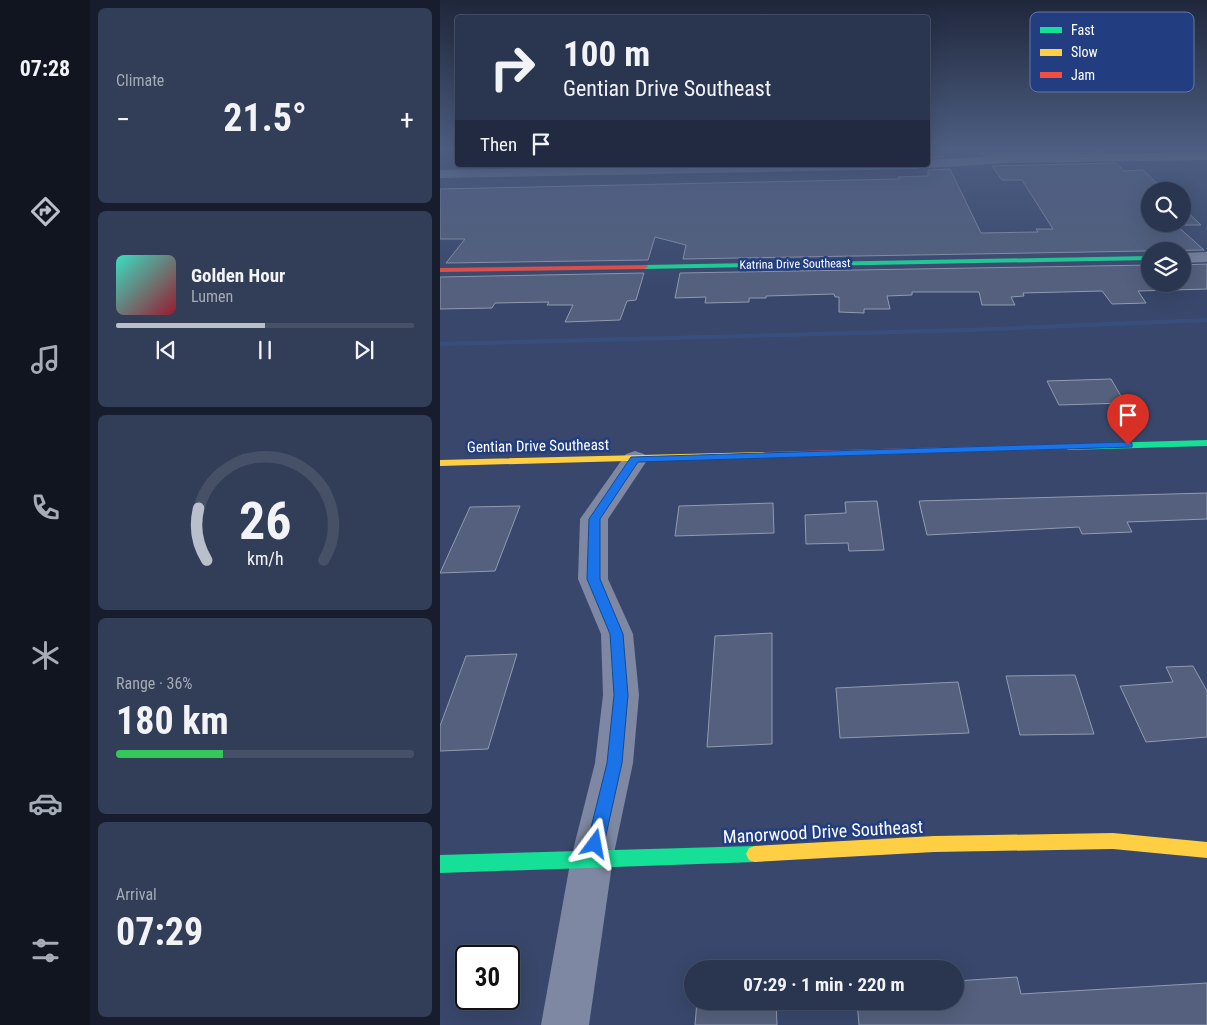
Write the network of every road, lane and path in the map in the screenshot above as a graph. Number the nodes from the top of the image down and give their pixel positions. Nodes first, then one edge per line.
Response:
1 (1207, 257) edge
2 (1141, 258) edge
3 (1191, 258) edge
4 (440, 270) edge
5 (1207, 443) edge
6 (635, 459) junction
7 (440, 463) edge
8 (1207, 850) edge
9 (592, 858) junction
10 (440, 864) edge
11 (565, 1025) edge

1 - 3 street
2 - 4 street, Katrina Drive Southeast
5 - 6 street, Gentian Drive Southeast
6 - 7 street, Gentian Drive Southeast
6 - 9 street
8 - 9 street, Manorwood Drive Southeast
9 - 10 street, Manorwood Drive Southeast
9 - 11 street

